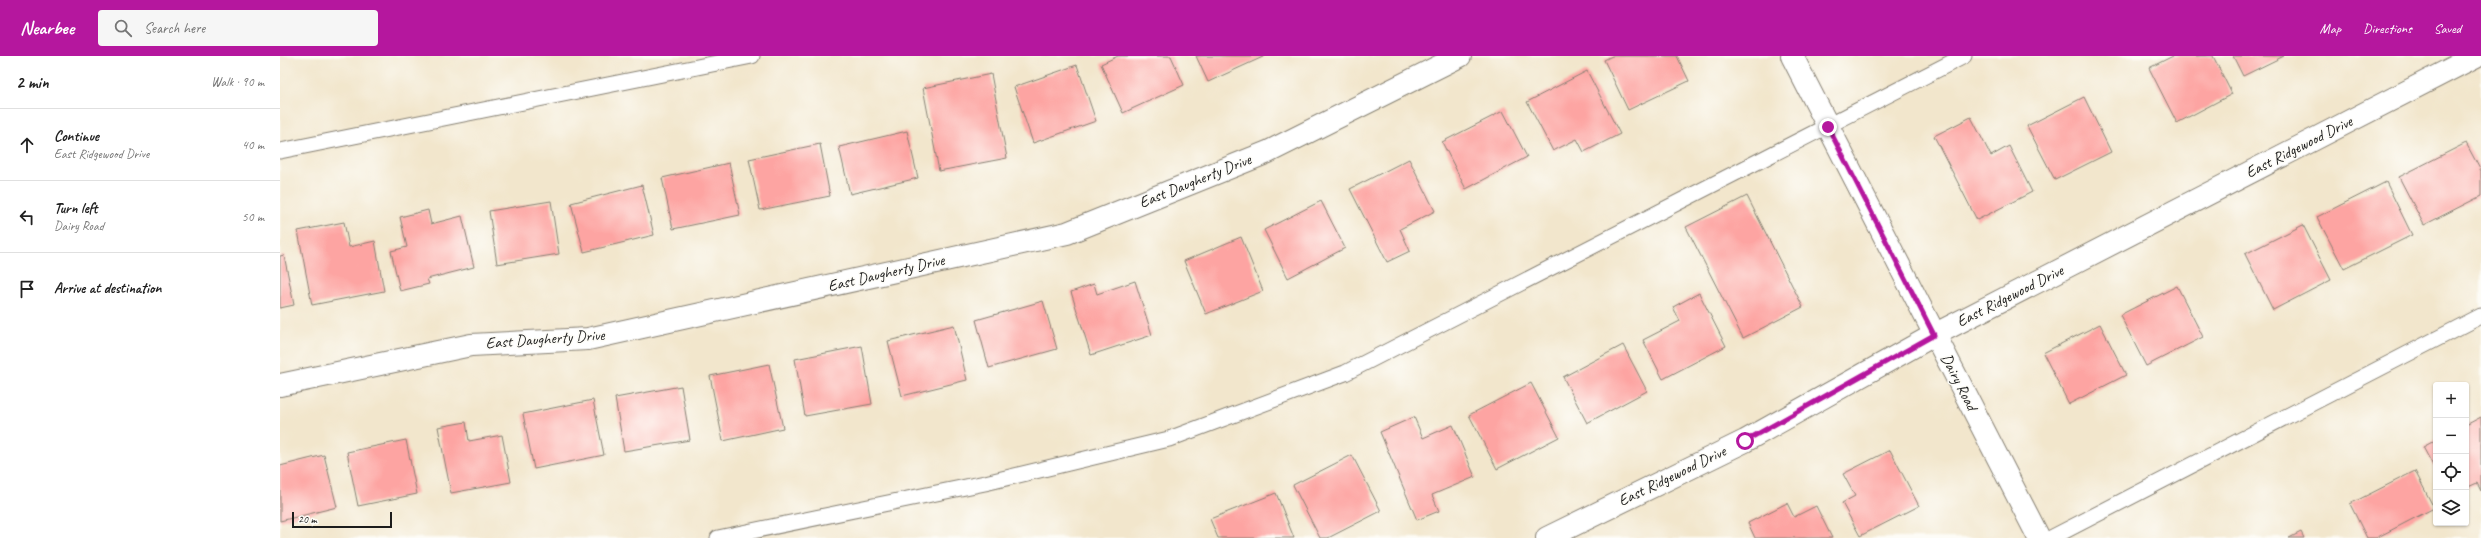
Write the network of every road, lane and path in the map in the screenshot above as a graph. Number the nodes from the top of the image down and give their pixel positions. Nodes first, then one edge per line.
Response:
1 (752, 56) edge
2 (1460, 56) edge
3 (1792, 56) edge
4 (1964, 56) edge
5 (2476, 56) edge
6 (1828, 127) junction
7 (280, 151) edge
8 (2481, 316) edge
9 (1934, 335) junction
10 (280, 385) edge
11 (718, 538) edge
12 (1547, 538) edge
13 (2038, 538) edge
14 (2051, 538) edge

1 - 7 lane
2 - 10 street, East Daugherty Drive
3 - 6 street, Dairy Road
4 - 6 lane
5 - 9 street, East Ridgewood Drive
6 - 9 street, Dairy Road
6 - 11 lane
8 - 14 lane
9 - 12 street, East Ridgewood Drive
9 - 13 street, Dairy Road

